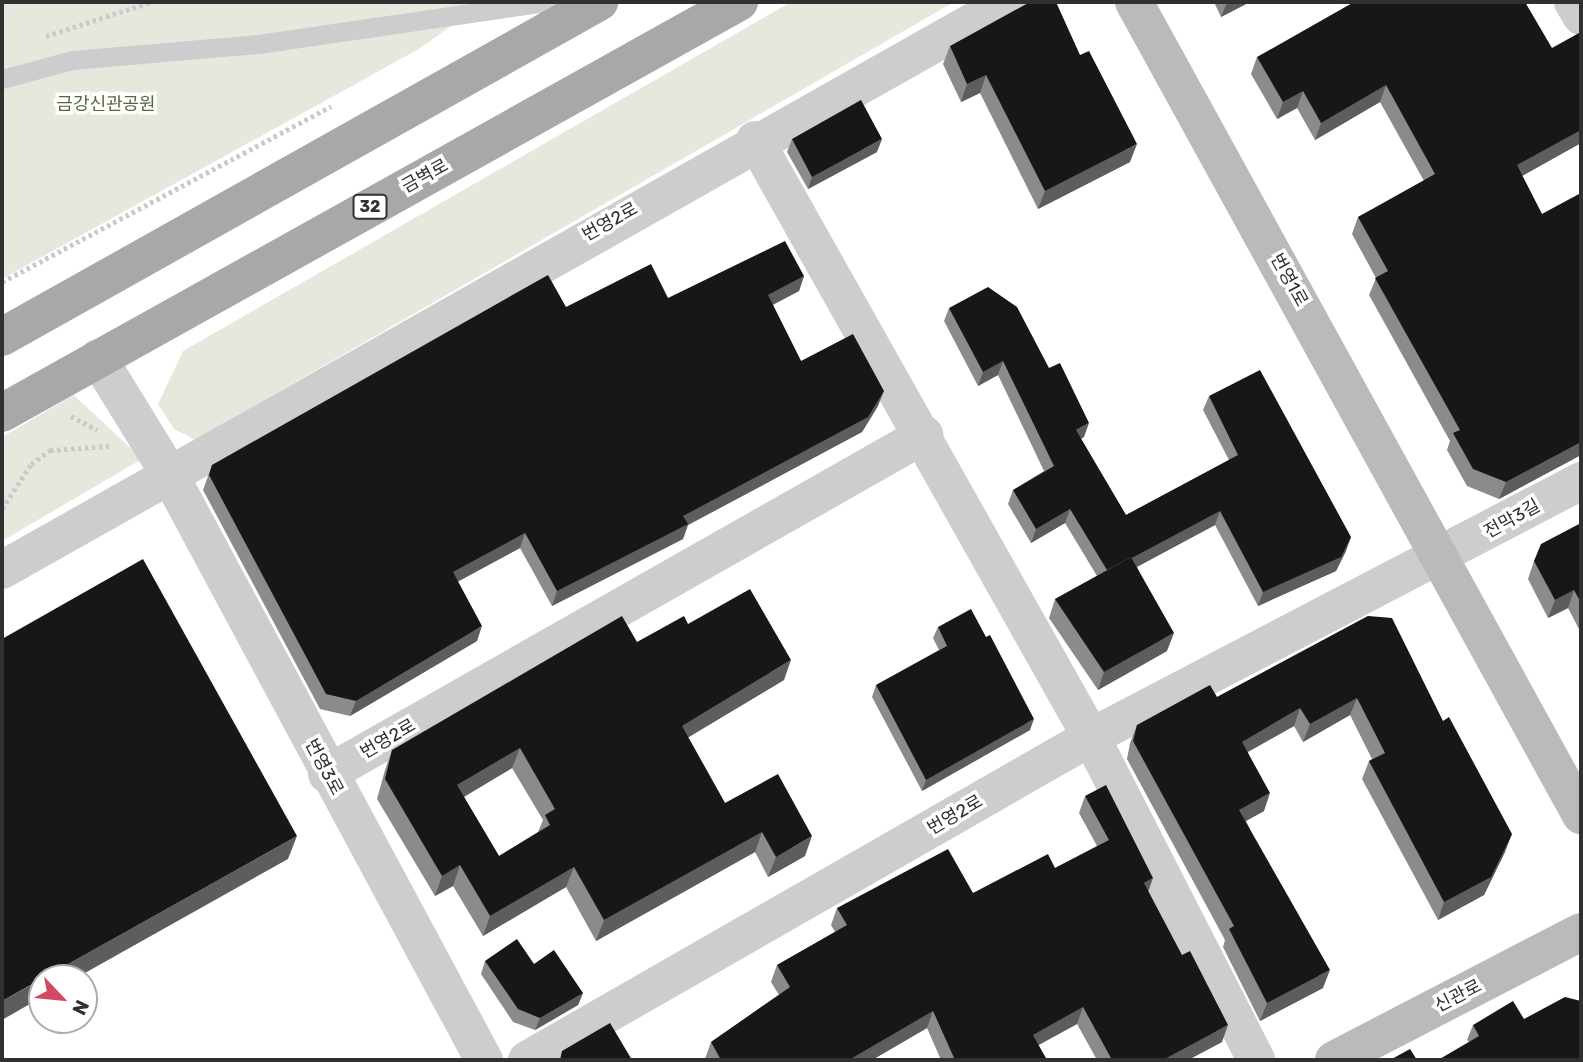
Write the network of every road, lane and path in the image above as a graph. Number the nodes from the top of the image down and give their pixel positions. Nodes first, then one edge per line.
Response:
1 (151, 2) edge
2 (547, 2) edge
3 (599, 2) edge
4 (739, 2) edge
5 (1008, 2) edge
6 (1134, 2) edge
7 (1573, 2) edge
8 (1581, 16) edge
9 (32, 43) dead end
10 (2, 79) edge
11 (340, 101) dead end
12 (755, 140) junction
13 (2, 282) edge
14 (2, 337) edge
15 (98, 358) junction
16 (2, 413) edge
17 (58, 421) dead end
18 (924, 435) junction
19 (168, 472) junction
20 (1581, 481) edge
21 (2, 509) edge
22 (1443, 558) junction
23 (2, 570) edge
24 (1091, 737) junction
25 (327, 774) junction
26 (1581, 815) edge
27 (1581, 932) edge
28 (484, 1060) edge
29 (527, 1060) edge
30 (1256, 1060) edge
31 (1334, 1060) edge

1 - 9 path
2 - 10 lane
3 - 14 main road
4 - 15 main road, 금벽로 / 32
5 - 12 street
6 - 22 main road, 번영1로
7 - 8 street
11 - 13 path
12 - 18 street
12 - 19 street, 번영2로
15 - 16 main road, 금벽로 / 32
15 - 19 street, 번영3로
17 - 21 path
18 - 24 street
18 - 25 street, 번영2로
19 - 23 street
19 - 25 street, 번영3로
20 - 22 street, 전막3길
22 - 24 street
22 - 26 main road, 번영1로
24 - 29 street, 번영2로
24 - 30 street
25 - 28 street, 번영3로
27 - 31 main road, 신관로

